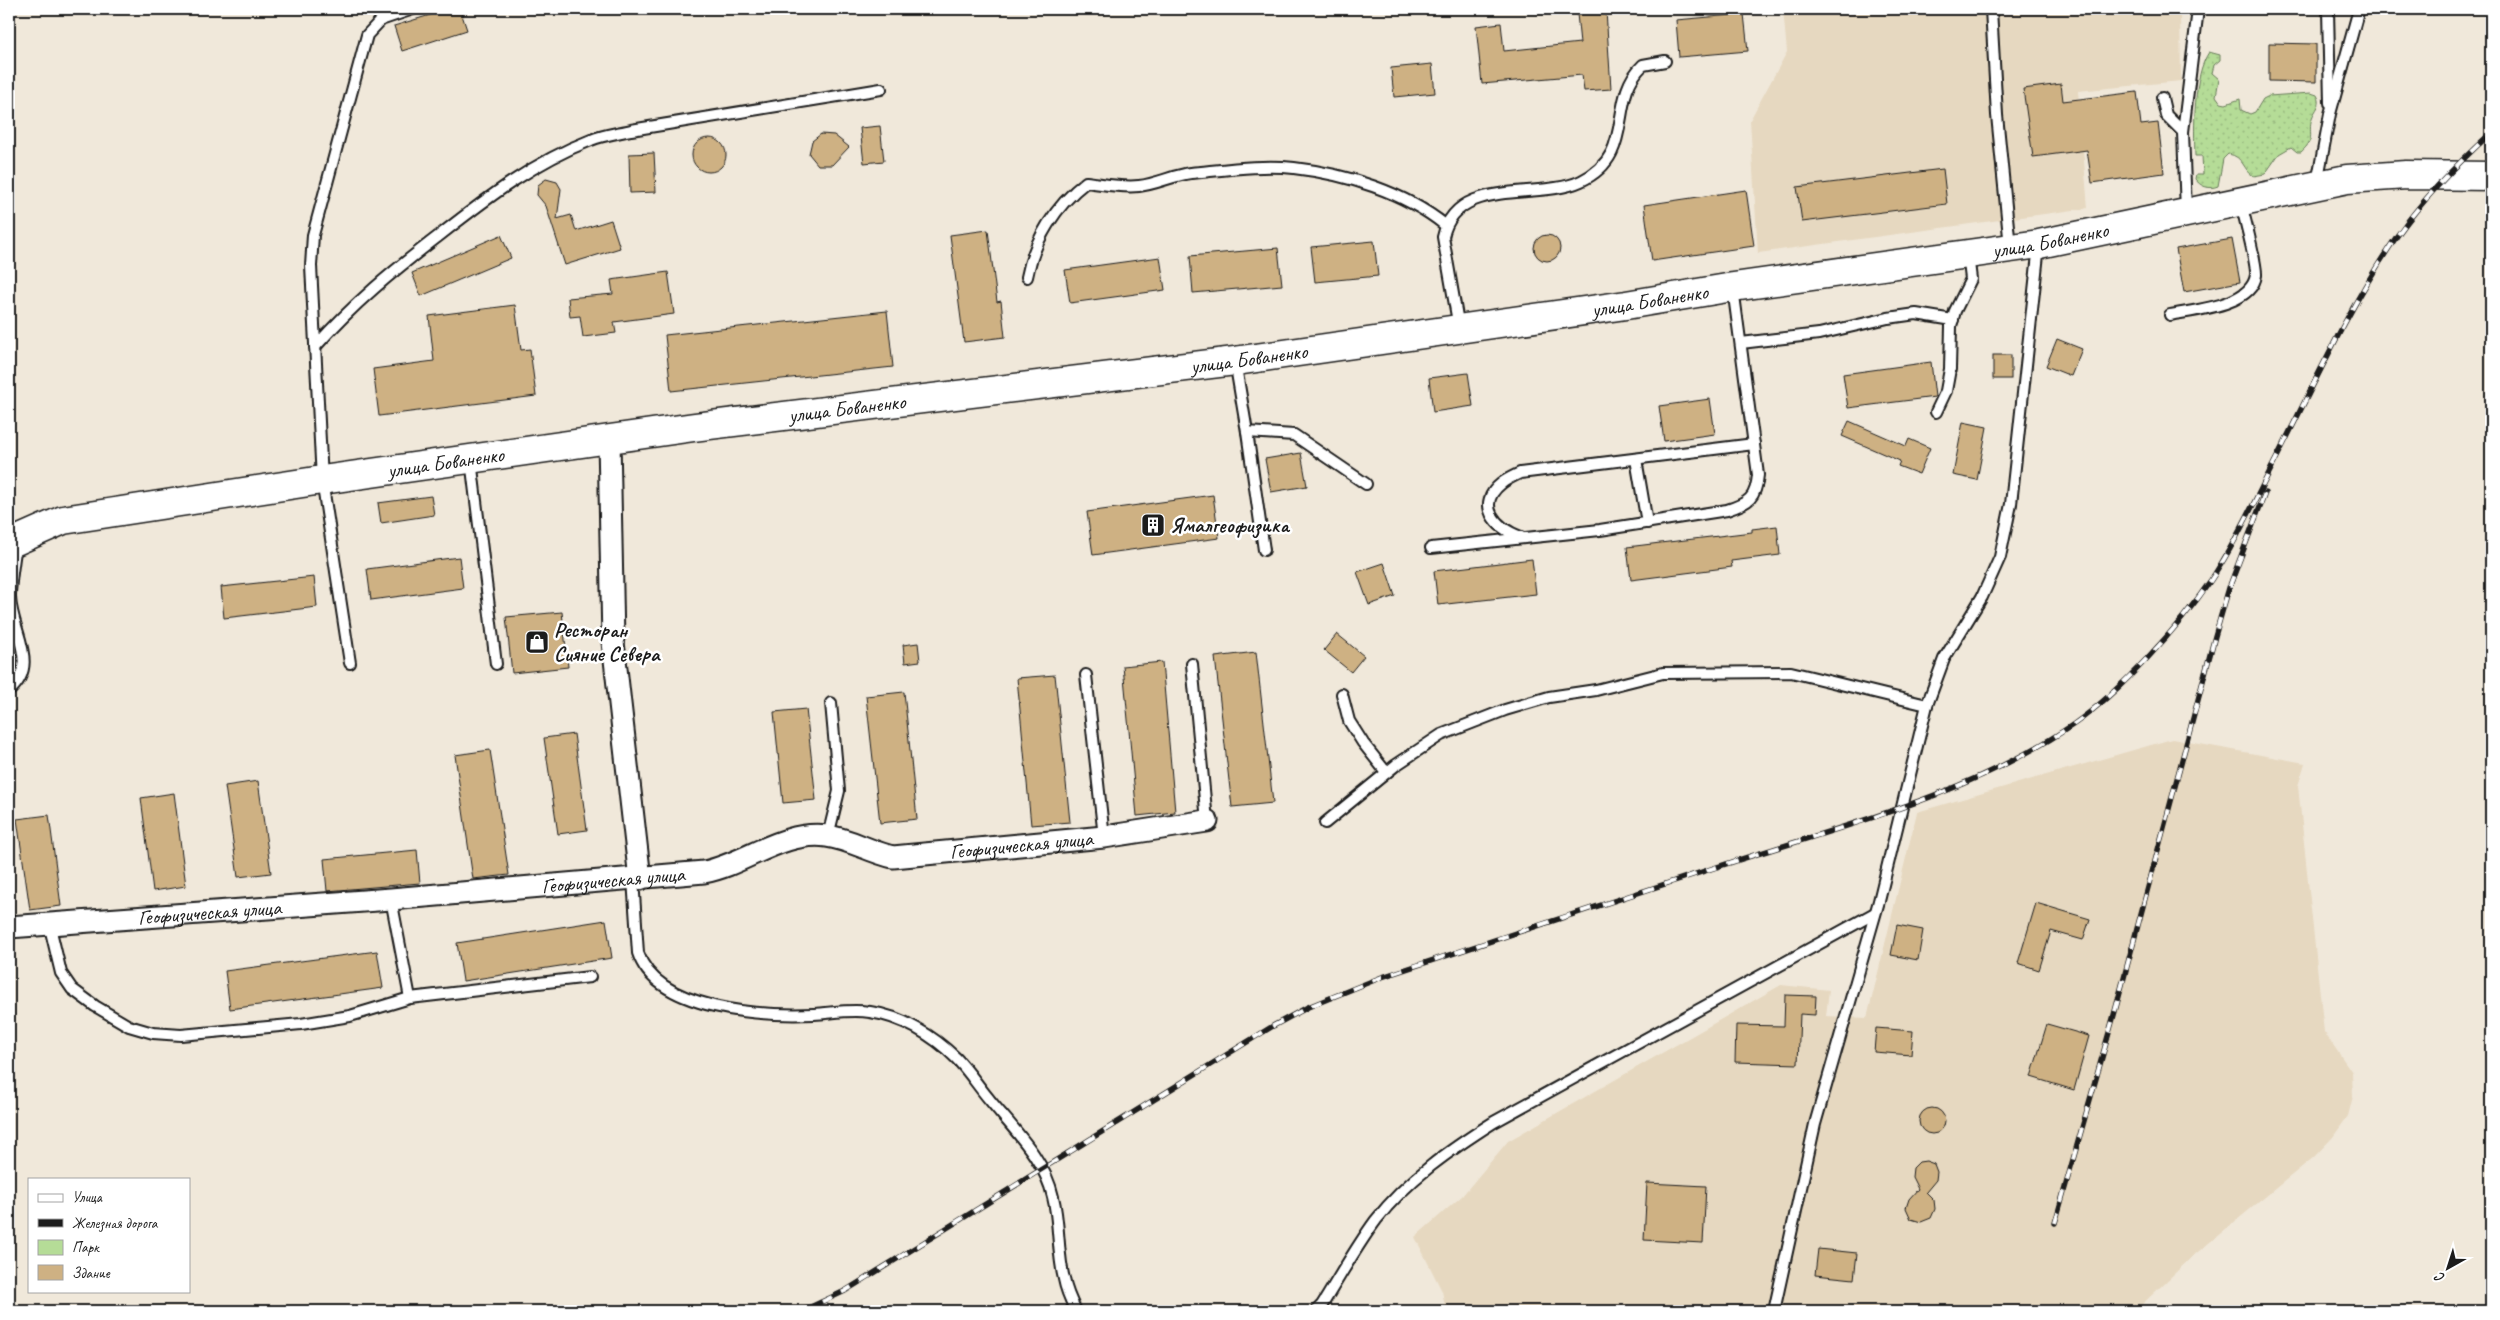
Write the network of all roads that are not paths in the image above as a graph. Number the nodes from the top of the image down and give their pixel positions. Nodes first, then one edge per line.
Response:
1 (413, 9) edge
2 (1991, 9) edge
3 (2198, 9) edge
4 (2328, 9) edge
5 (2359, 9) edge
6 (1665, 61) dead end
7 (881, 89) dead end
8 (2162, 98) dead end
9 (2330, 114) junction
10 (2183, 132) junction
11 (2491, 176) edge
12 (2317, 184) junction
13 (2240, 201) junction
14 (2186, 213) junction
15 (1445, 225) junction
16 (2039, 244) junction
17 (2010, 248) junction
18 (1968, 254) junction
19 (1027, 277) dead end
20 (1733, 287) junction
21 (2170, 315) dead end
22 (1953, 320) junction
23 (1460, 329) junction
24 (1741, 343) junction
25 (315, 347) junction
26 (1235, 361) junction
27 (1936, 412) dead end
28 (1247, 432) junction
29 (609, 439) junction
30 (1754, 444) junction
31 (471, 458) junction
32 (1636, 459) junction
33 (322, 480) junction
34 (1366, 484) dead end
35 (1647, 523) junction
36 (1525, 538) junction
37 (13, 542) edge
38 (1431, 548) dead end
39 (1264, 550) dead end
40 (350, 663) dead end
41 (496, 664) dead end
42 (1192, 664) dead end
43 (1086, 675) dead end
44 (9, 691) edge
45 (1342, 694) dead end
46 (831, 703) dead end
47 (1927, 705) junction
48 (1386, 772) junction
49 (1207, 821) joint
50 (1325, 823) dead end
51 (828, 836) junction
52 (1104, 837) junction
53 (636, 879) junction
54 (390, 899) junction
55 (1875, 913) junction
56 (49, 923) junction
57 (9, 927) edge
58 (590, 977) dead end
59 (410, 998) junction
60 (1076, 1311) edge
61 (1316, 1311) edge
62 (1774, 1311) edge

1 - 25 lane
2 - 17 lane
3 - 10 lane
4 - 9 lane
5 - 9 lane
6 - 15 lane
7 - 25 lane
8 - 10 lane
9 - 12 lane
10 - 14 lane
11 - 12 street, улица Бованенко
12 - 13 street, улица Бованенко
13 - 14 street, улица Бованенко
13 - 21 lane
14 - 16 street, улица Бованенко
15 - 19 lane
15 - 23 lane
16 - 17 street, улица Бованенко
16 - 47 lane
17 - 18 street, улица Бованенко
18 - 20 street, улица Бованенко
18 - 22 lane
20 - 23 street, улица Бованенко
20 - 24 lane
22 - 24 lane
22 - 27 lane
23 - 26 street, улица Бованенко
24 - 30 lane
25 - 33 lane
26 - 28 lane
26 - 29 street, улица Бованенко
28 - 34 lane
28 - 39 lane
29 - 31 street, улица Бованенко
29 - 53 street
30 - 32 lane
30 - 35 lane
31 - 33 street, улица Бованенко
31 - 41 lane
32 - 35 lane
32 - 36 lane
33 - 37 street, улица Бованенко
33 - 40 lane
35 - 36 lane
36 - 38 lane
37 - 44 lane
42 - 49 lane
43 - 52 lane
45 - 48 lane
46 - 51 lane
47 - 48 lane
47 - 55 lane
48 - 50 lane
49 - 52 street, Геофизическая улица
51 - 52 street, Геофизическая улица
51 - 53 street, Геофизическая улица
53 - 54 street, Геофизическая улица
53 - 60 lane
54 - 56 street, Геофизическая улица
54 - 59 lane
55 - 61 lane
55 - 62 lane
56 - 57 street, Геофизическая улица
56 - 59 lane
58 - 59 lane

